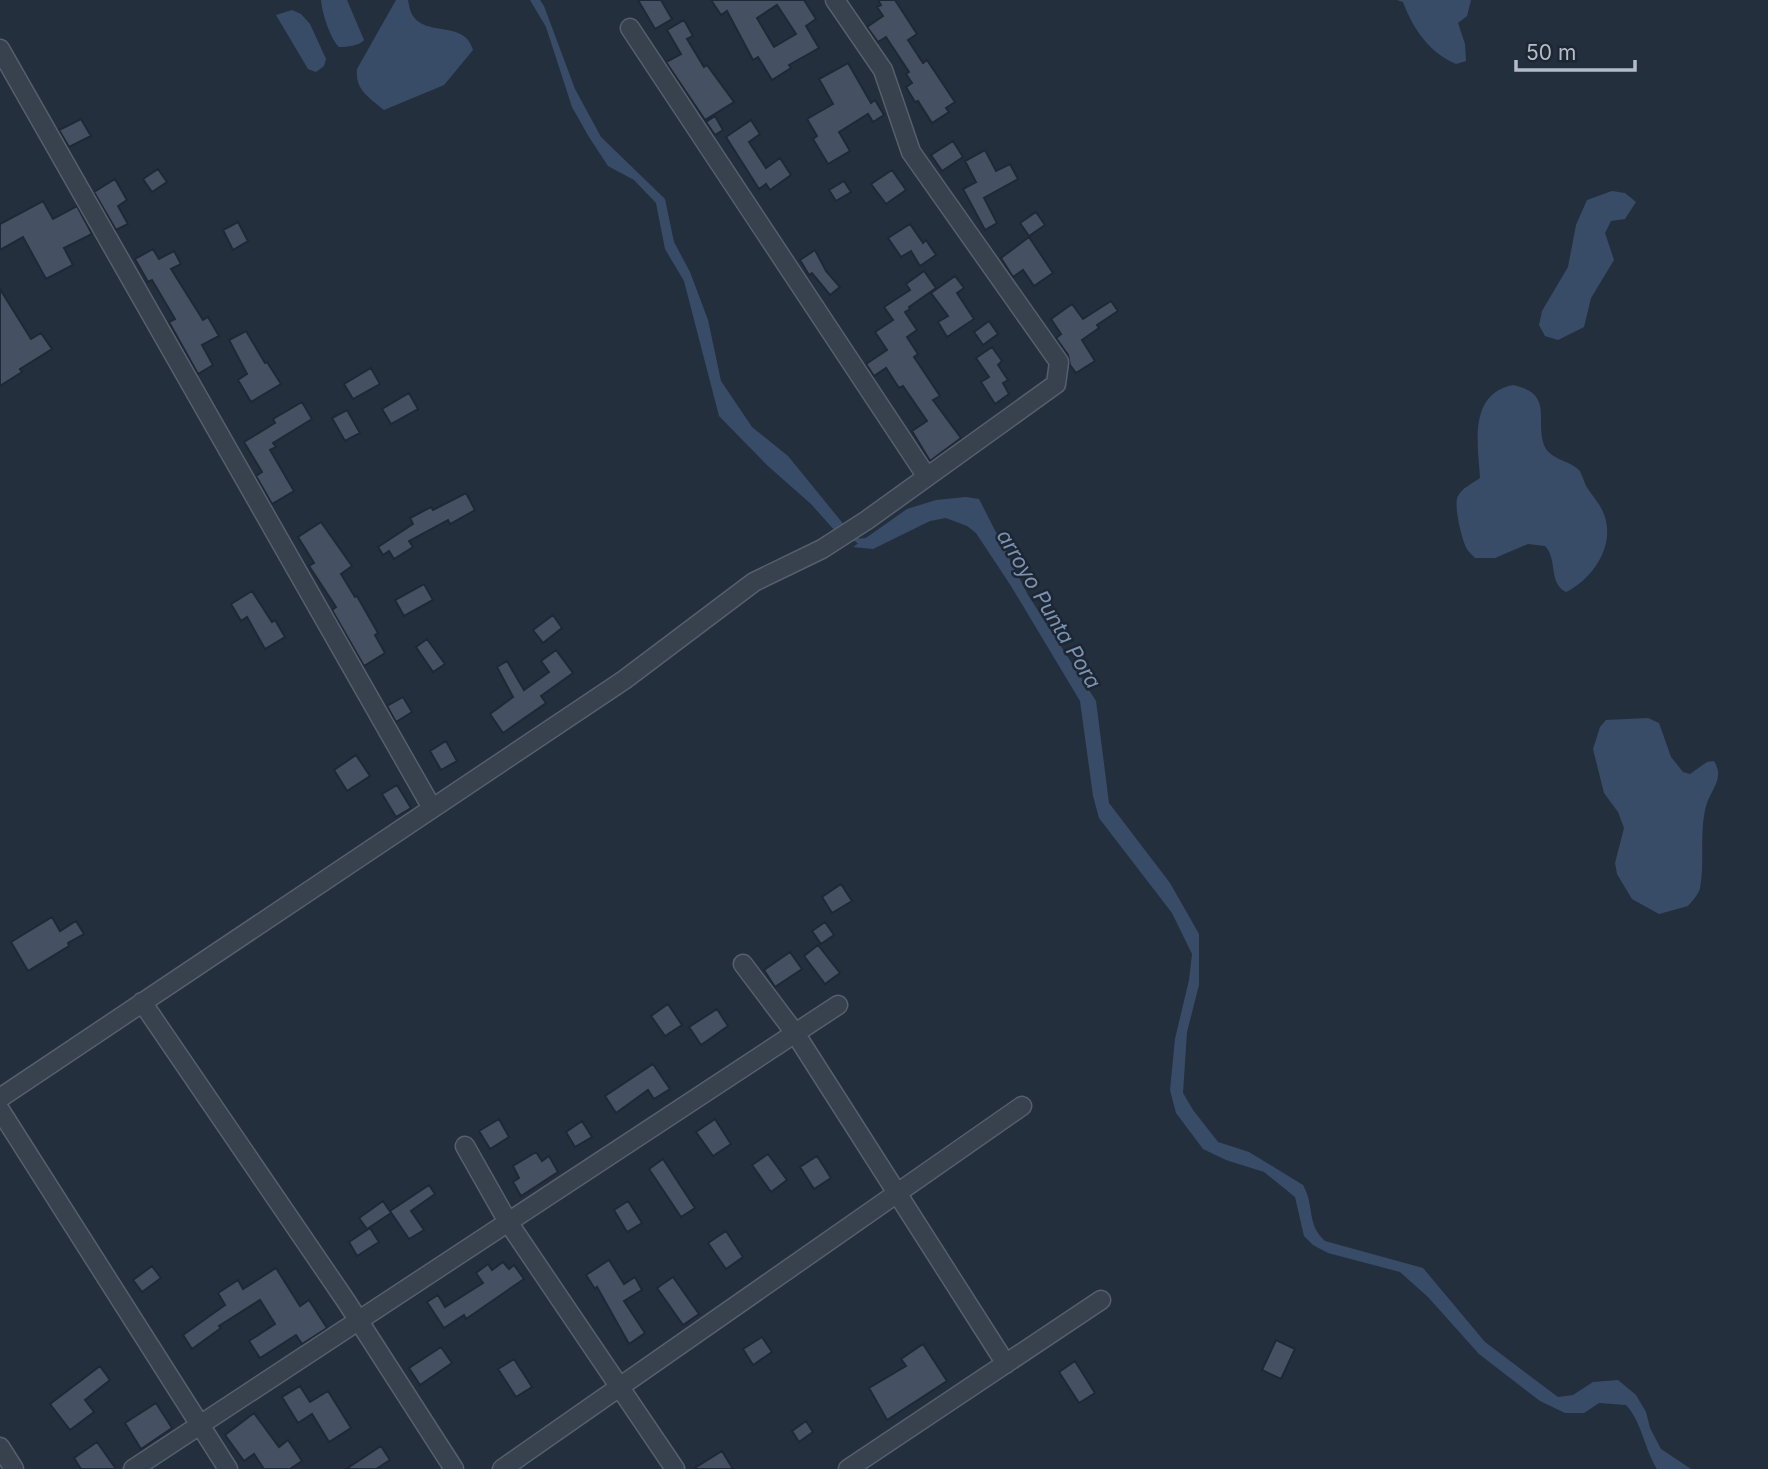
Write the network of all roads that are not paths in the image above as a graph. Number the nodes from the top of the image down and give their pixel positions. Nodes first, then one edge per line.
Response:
1 (835, 0) edge
2 (630, 28) dead end
3 (0, 49) edge
4 (927, 477) junction
5 (432, 808) junction
6 (743, 964) dead end
7 (142, 1002) junction
8 (838, 1005) dead end
9 (795, 1033) junction
10 (0, 1098) edge
11 (1021, 1106) dead end
12 (0, 1110) edge
13 (464, 1146) dead end
14 (897, 1193) junction
15 (508, 1222) junction
16 (1101, 1300) dead end
17 (358, 1320) junction
18 (1006, 1364) junction
19 (619, 1387) junction
20 (199, 1424) junction
21 (0, 1447) edge
22 (14, 1469) edge
23 (133, 1469) edge
24 (228, 1469) edge
25 (454, 1469) edge
26 (502, 1469) edge
27 (675, 1469) edge
28 (848, 1469) edge

1 - 4 street
2 - 4 street
3 - 5 street
4 - 5 street
5 - 7 street
6 - 9 street
7 - 10 street
7 - 17 street
8 - 9 street
9 - 14 street
9 - 15 street
11 - 14 street
12 - 20 street
13 - 15 street
14 - 18 street
14 - 19 street
15 - 17 street
15 - 19 street
16 - 18 street
17 - 20 street
17 - 25 street
18 - 28 street
19 - 26 street
19 - 27 street
20 - 23 street
20 - 24 street
21 - 22 street

